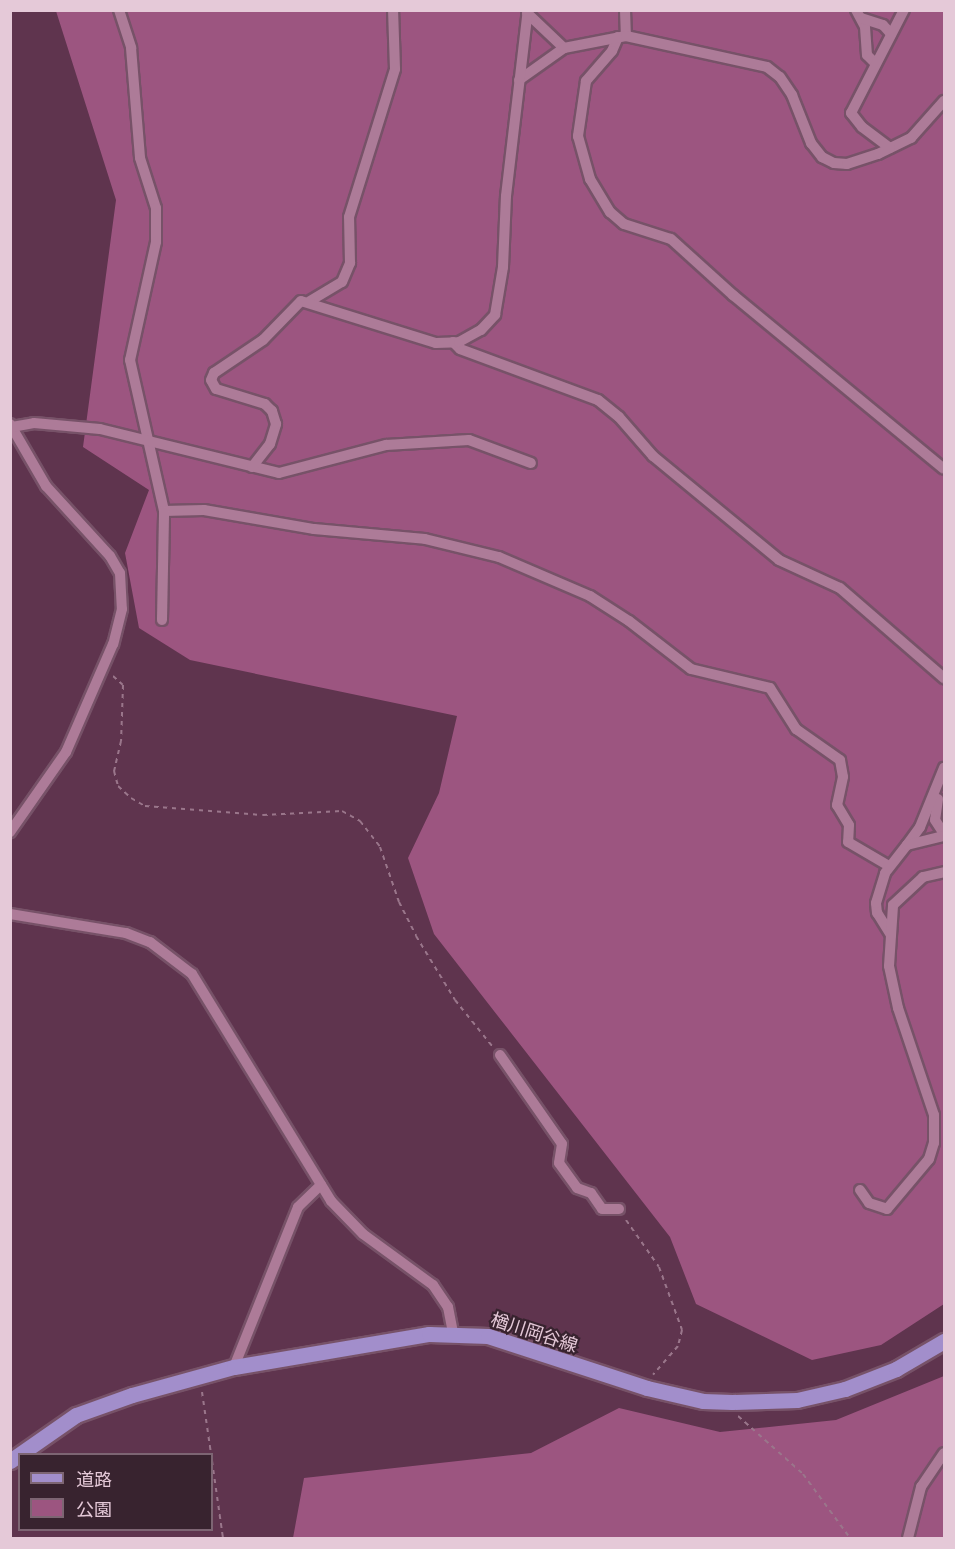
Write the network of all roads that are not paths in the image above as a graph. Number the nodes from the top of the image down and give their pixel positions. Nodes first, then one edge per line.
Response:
1 (118, 10) edge
2 (393, 10) edge
3 (625, 10) edge
4 (904, 10) edge
5 (527, 12) edge
6 (859, 14) edge
7 (891, 34) junction
8 (622, 36) junction
9 (564, 48) junction
10 (875, 63) junction
11 (519, 80) junction
12 (945, 101) edge
13 (890, 148) junction
14 (310, 301) junction
15 (453, 342) junction
16 (11, 426) edge
17 (150, 442) junction
18 (531, 463) dead end
19 (252, 467) junction
20 (945, 469) edge
21 (164, 512) junction
22 (162, 620) dead end
23 (945, 678) edge
24 (945, 768) edge
25 (935, 789) junction
26 (10, 832) edge
27 (945, 835) edge
28 (907, 845) junction
29 (889, 866) junction
30 (945, 872) edge
31 (10, 914) edge
32 (891, 935) junction
33 (500, 1054) road end
34 (321, 1185) junction
35 (860, 1190) dead end
36 (619, 1209) road end
37 (453, 1333) junction
38 (945, 1341) edge
39 (234, 1367) junction
40 (21, 1453) edge
41 (945, 1453) edge
42 (908, 1539) edge

1 - 17 street
2 - 14 street
3 - 8 street
4 - 7 street
5 - 9 street
5 - 11 street
6 - 7 street
6 - 10 street
7 - 10 street
8 - 9 street
8 - 13 street
8 - 20 street
9 - 11 street
10 - 13 street
11 - 15 street
12 - 13 street
14 - 15 street
14 - 19 street
15 - 23 street
16 - 17 street
16 - 26 street
17 - 19 street
17 - 21 street
18 - 19 street
21 - 22 street
21 - 29 street
24 - 25 street
25 - 27 street
25 - 28 street
27 - 28 street
28 - 29 street
29 - 32 street
30 - 32 street
31 - 34 street
32 - 35 street
33 - 36 street
34 - 37 street
34 - 39 street
37 - 38 main road, 楢川岡谷線
37 - 39 main road, 楢川岡谷線
39 - 40 main road, 楢川岡谷線
41 - 42 street

